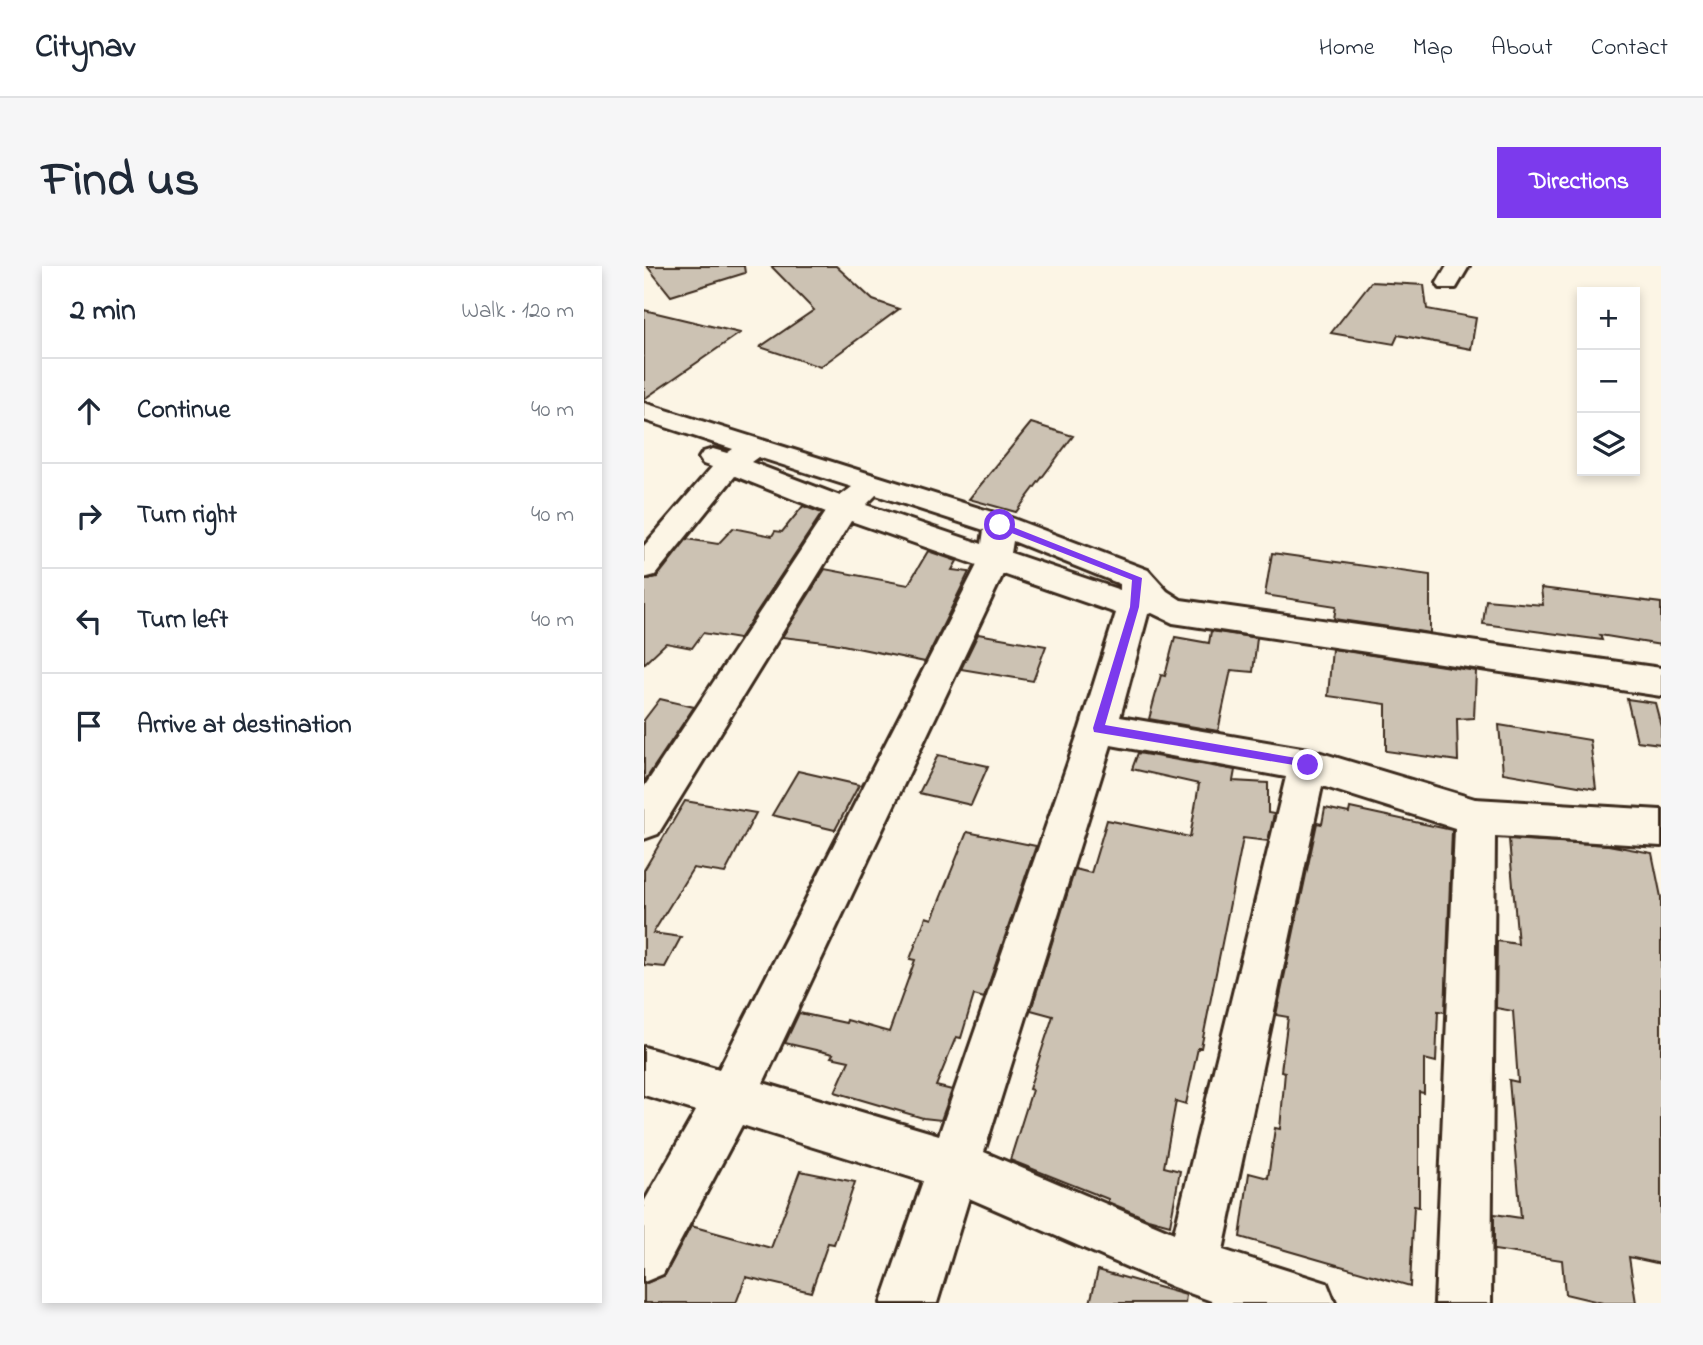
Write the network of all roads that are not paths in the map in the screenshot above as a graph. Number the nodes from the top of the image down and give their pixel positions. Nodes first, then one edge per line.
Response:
1 (644, 411) edge
2 (644, 434) edge
3 (756, 446) junction
4 (730, 464) junction
5 (873, 485) junction
6 (844, 509) junction
7 (997, 543) junction
8 (644, 567) edge
9 (1143, 595) junction
10 (1661, 682) edge
11 (1098, 728) junction
12 (1308, 765) junction
13 (1475, 817) junction
14 (644, 821) edge
15 (1661, 828) edge
16 (644, 1071) edge
17 (732, 1097) junction
18 (953, 1165) junction
19 (644, 1255) edge
20 (1192, 1268) junction
21 (909, 1303) edge
22 (1307, 1303) edge
23 (1462, 1303) edge

1 - 3 street
2 - 4 street
3 - 4 street
3 - 5 street
4 - 6 street
4 - 8 street
5 - 6 street
5 - 7 street
6 - 7 street
6 - 14 street
7 - 9 street
7 - 17 street
9 - 10 street
9 - 11 street
11 - 12 street
11 - 18 street
12 - 13 street
12 - 20 street
13 - 15 street
13 - 23 street
16 - 17 street
17 - 18 street
17 - 19 street
18 - 20 street
18 - 21 street
20 - 22 street

